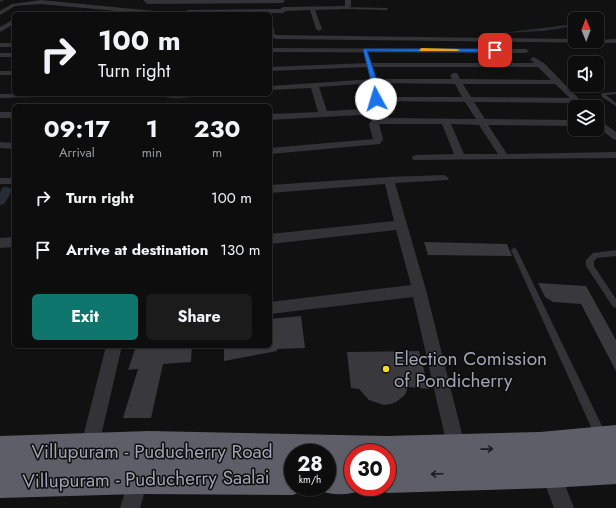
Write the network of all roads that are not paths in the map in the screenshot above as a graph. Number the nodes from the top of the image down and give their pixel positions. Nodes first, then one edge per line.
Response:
1 (146, 0) edge
2 (282, 0) edge
3 (348, 0) edge
4 (0, 1) edge
5 (192, 1) edge
6 (14, 5) junction
7 (312, 8) junction
8 (346, 8) junction
9 (387, 9) dead end
10 (0, 12) edge
11 (154, 12) edge
12 (188, 12) edge
13 (272, 12) edge
14 (284, 12) junction
15 (12, 17) edge
16 (0, 18) edge
17 (12, 22) edge
18 (319, 29) dead end
19 (0, 30) edge
20 (12, 30) edge
21 (272, 35) edge
22 (516, 40) junction
23 (616, 41) edge
24 (0, 45) edge
25 (11, 45) dead end
26 (272, 50) edge
27 (364, 50) junction
28 (438, 50) junction
29 (526, 51) junction
30 (0, 55) edge
31 (12, 55) edge
32 (448, 64) junction
33 (368, 65) junction
34 (541, 65) junction
35 (272, 69) edge
36 (0, 73) edge
37 (12, 73) edge
38 (374, 81) junction
39 (458, 81) junction
40 (557, 82) junction
41 (314, 84) junction
42 (272, 88) edge
43 (616, 93) edge
44 (0, 96) edge
45 (12, 96) edge
46 (376, 99) junction
47 (468, 100) junction
48 (575, 100) edge
49 (568, 104) edge
50 (616, 105) edge
51 (381, 111) junction
52 (323, 113) junction
53 (0, 115) edge
54 (12, 115) edge
55 (272, 117) edge
56 (386, 121) junction
57 (445, 122) junction
58 (482, 122) junction
59 (568, 123) edge
60 (604, 128) edge
61 (616, 137) edge
62 (0, 145) edge
63 (12, 146) edge
64 (272, 151) edge
65 (616, 155) edge
66 (504, 156) junction
67 (460, 157) junction
68 (417, 158) dead end
69 (444, 178) dead end
70 (389, 180) junction
71 (272, 189) edge
72 (400, 225) junction
73 (272, 239) edge
74 (12, 242) edge
75 (0, 243) edge
76 (514, 250) dead end
77 (616, 252) edge
78 (419, 290) junction
79 (616, 305) edge
80 (272, 308) edge
81 (114, 348) edge
82 (457, 450) junction
83 (0, 452) edge
84 (613, 455) edge
85 (144, 462) junction
86 (85, 464) junction
87 (344, 467) edge
88 (396, 467) edge
89 (396, 468) edge
90 (550, 471) junction
91 (284, 477) edge
92 (0, 481) edge
93 (130, 508) edge
94 (564, 508) edge

1 - 5 street
2 - 5 street
2 - 14 street
3 - 8 street
4 - 6 street
5 - 12 street
6 - 10 street
6 - 11 street
7 - 8 street
7 - 14 street
7 - 18 street
8 - 9 lane
13 - 14 street
15 - 16 street
17 - 19 street
19 - 20 street
21 - 22 street
22 - 23 street
22 - 29 street
24 - 25 street
26 - 27 street
27 - 28 street
27 - 33 street
28 - 29 street
28 - 32 street
29 - 34 street
30 - 31 street
32 - 33 street
32 - 34 street
32 - 39 street
33 - 35 street
33 - 38 street
34 - 40 street
36 - 37 street
38 - 39 street
38 - 41 street
38 - 46 street
39 - 40 street
39 - 47 street
40 - 48 street
41 - 42 street
41 - 52 street
43 - 50 lane
44 - 45 street
46 - 47 street
46 - 51 street
47 - 49 street
47 - 58 street
51 - 52 street
51 - 56 street
52 - 55 street
53 - 54 street
56 - 57 street
56 - 64 street
57 - 58 street
57 - 67 street
58 - 59 street
58 - 66 street
60 - 61 street
62 - 63 street
65 - 66 street
66 - 67 street
67 - 68 street
69 - 70 street
70 - 71 street
70 - 72 street
72 - 73 street
72 - 78 street
74 - 75 street
76 - 84 lane
77 - 79 lane
78 - 80 street
78 - 82 street
81 - 86 street
82 -> 84 highway, Villupuram - Puducherry Road
82 - 88 highway, Villupuram - Puducherry Road
83 - 86 highway, Villupuram - Puducherry Road
84 - 90 highway
85 - 86 highway, Villupuram - Puducherry Saalai
85 - 87 highway, Villupuram - Puducherry Road
85 - 91 highway, Villupuram - Puducherry Saalai
85 - 93 street
86 - 92 highway, Villupuram - Puducherry Saalai
90 -> 89 highway
90 - 94 street

